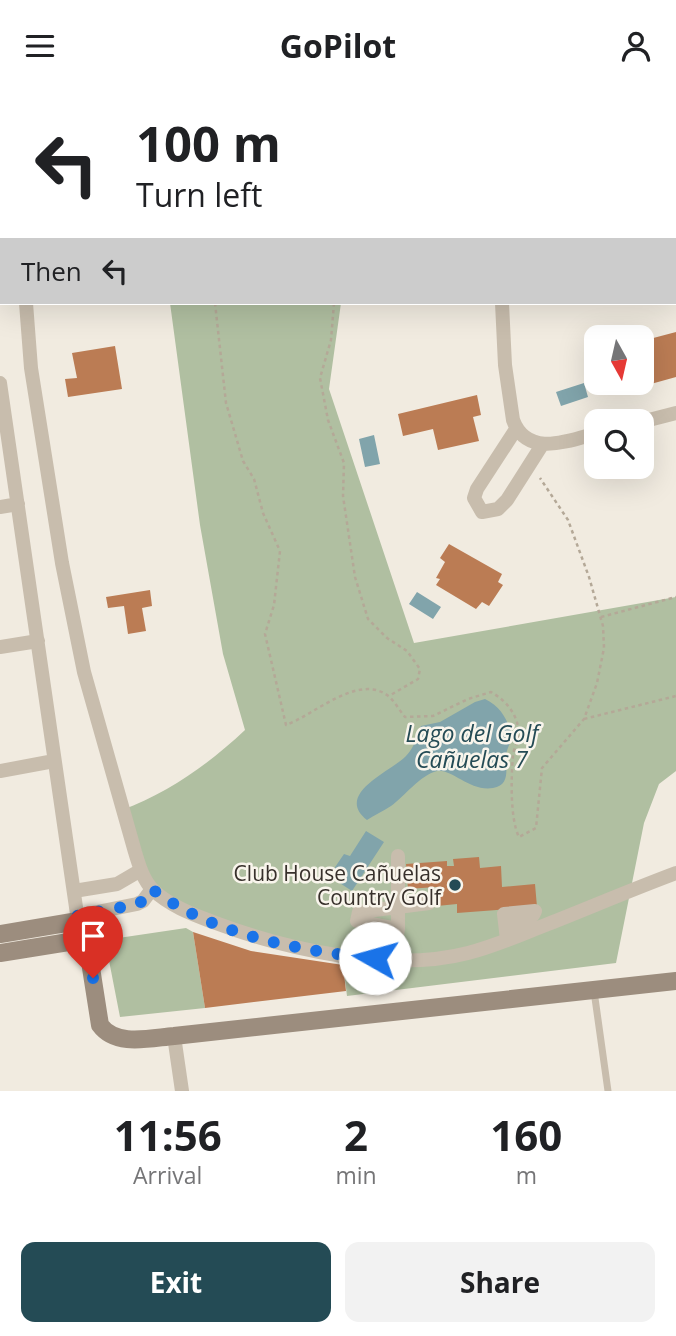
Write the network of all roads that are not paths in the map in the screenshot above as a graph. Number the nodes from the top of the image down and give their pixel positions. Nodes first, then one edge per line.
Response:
1 (26, 305) edge
2 (502, 305) edge
3 (0, 390) edge
4 (676, 413) edge
5 (654, 419) edge
6 (516, 429) junction
7 (584, 437) edge
8 (542, 445) junction
9 (18, 504) junction
10 (0, 507) edge
11 (37, 641) junction
12 (0, 647) edge
13 (54, 761) junction
14 (0, 771) edge
15 (398, 856) dead end
16 (141, 870) junction
17 (676, 873) edge
18 (152, 889) junction
19 (74, 891) junction
20 (429, 903) dead end
21 (397, 908) junction
22 (78, 919) junction
23 (398, 929) junction
24 (0, 934) edge
25 (81, 940) junction
26 (0, 953) edge
27 (393, 960) junction
28 (676, 981) edge
29 (594, 990) junction
30 (174, 1036) junction
31 (182, 1091) edge
32 (607, 1091) edge

1 - 16 street
2 - 6 street
3 - 9 street
4 - 5 street
6 - 8 street
6 - 8 street
7 - 8 street
9 - 10 street
9 - 11 street
11 - 12 street
11 - 13 street
13 - 14 street
13 - 19 street
15 - 21 street
16 - 18 street
16 - 19 street
17 - 27 street
18 - 22 street
18 - 27 street
19 - 22 street
20 - 21 street
21 - 23 street
21 - 23 street
22 - 24 main road
22 - 25 main road
23 - 27 street
25 - 26 main road
25 - 30 main road
28 - 29 main road
29 - 30 main road
29 - 32 lane
30 - 31 street

